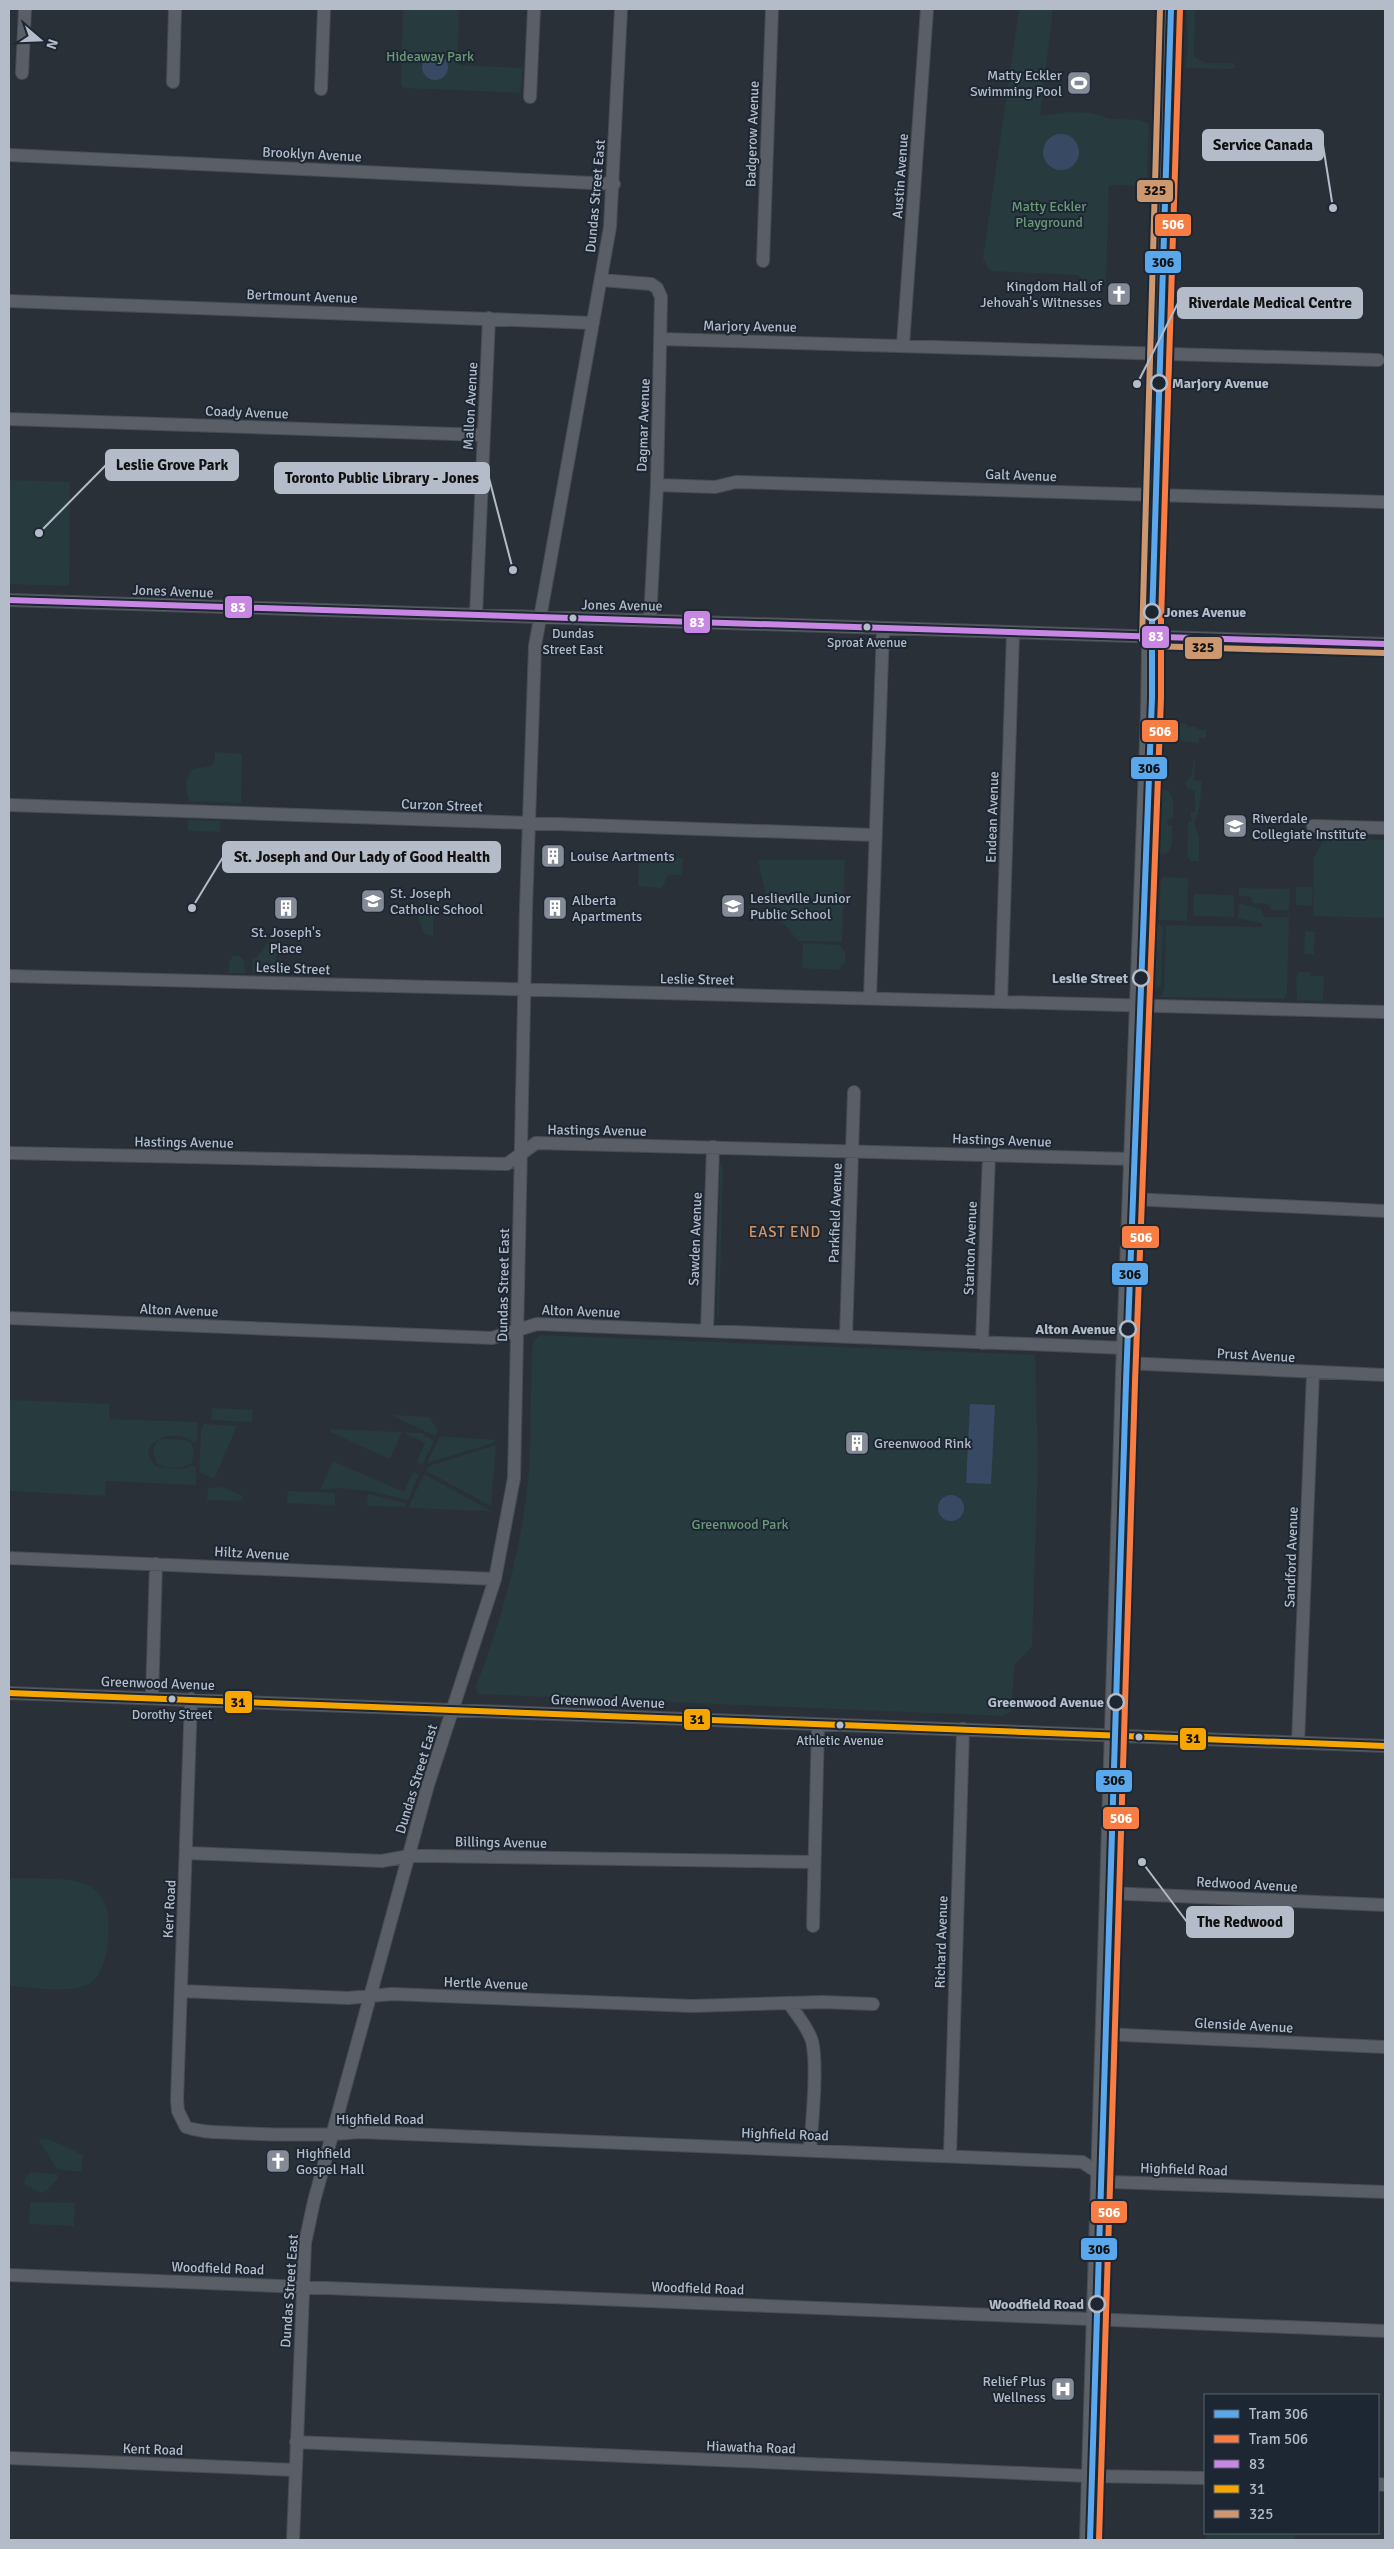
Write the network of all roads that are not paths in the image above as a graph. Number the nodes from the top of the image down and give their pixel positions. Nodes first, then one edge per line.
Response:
1 (25, 9) edge
2 (175, 9) edge
3 (324, 9) edge
4 (534, 9) edge
5 (621, 9) edge
6 (772, 9) edge
7 (927, 9) edge
8 (1168, 9) edge
9 (22, 73) dead end
10 (172, 82) dead end
11 (321, 89) dead end
12 (530, 97) dead end
13 (9, 155) edge
14 (614, 184) junction
15 (763, 261) dead end
16 (601, 280) junction
17 (9, 301) edge
18 (489, 318) junction
19 (593, 323) junction
20 (661, 339) junction
21 (902, 345) junction
22 (1157, 352) junction
23 (1378, 360) dead end
24 (9, 419) edge
25 (483, 435) junction
26 (657, 485) junction
27 (1153, 494) junction
28 (1385, 502) edge
29 (9, 600) edge
30 (476, 615) junction
31 (539, 618) junction
32 (650, 620) junction
33 (883, 629) junction
34 (1013, 633) junction
35 (1150, 637) junction
36 (1385, 644) edge
37 (9, 805) edge
38 (529, 824) junction
39 (1314, 826) dead end
40 (1385, 828) edge
41 (874, 835) junction
42 (9, 976) edge
43 (524, 990) junction
44 (870, 998) junction
45 (1001, 1002) junction
46 (1138, 1006) junction
47 (1385, 1012) edge
48 (854, 1092) dead end
49 (713, 1147) junction
50 (852, 1151) junction
51 (9, 1153) edge
52 (521, 1154) junction
53 (989, 1154) junction
54 (1132, 1159) junction
55 (1131, 1199) junction
56 (1385, 1210) edge
57 (9, 1318) edge
58 (517, 1331) junction
59 (707, 1331) junction
60 (846, 1336) junction
61 (982, 1343) junction
62 (1125, 1356) junction
63 (1313, 1373) junction
64 (1385, 1375) edge
65 (9, 1558) edge
66 (156, 1564) junction
67 (495, 1579) junction
68 (9, 1693) edge
69 (152, 1698) junction
70 (191, 1699) junction
71 (453, 1710) junction
72 (818, 1725) junction
73 (963, 1729) junction
74 (1112, 1737) junction
75 (1298, 1743) junction
76 (1385, 1746) edge
77 (187, 1853) junction
78 (409, 1856) junction
79 (814, 1862) junction
80 (1107, 1893) junction
81 (1385, 1905) edge
82 (813, 1926) dead end
83 (181, 1991) junction
84 (370, 1997) junction
85 (873, 2004) dead end
86 (790, 2005) junction
87 (1102, 2034) junction
88 (1385, 2047) edge
89 (182, 2120) joint
90 (332, 2134) junction
91 (810, 2150) junction
92 (950, 2156) junction
93 (1098, 2170) junction
94 (1385, 2192) edge
95 (9, 2275) edge
96 (303, 2286) junction
97 (1094, 2319) junction
98 (1385, 2331) edge
99 (296, 2442) junction
100 (9, 2458) edge
101 (295, 2470) junction
102 (1089, 2476) junction
103 (1204, 2478) edge
104 (293, 2540) edge
105 (1088, 2540) edge

1 - 9 street
2 - 10 street
3 - 11 street
4 - 12 street
5 - 14 street, Dundas Street East
6 - 15 street, Badgerow Avenue
7 - 21 street, Austin Avenue
8 - 22 main road
13 - 14 street, Brooklyn Avenue
14 - 16 street, Dundas Street East
16 - 19 street, Dundas Street East
16 - 20 street, Dagmar Avenue
17 - 18 street, Bertmount Avenue
18 - 19 street, Bertmount Avenue
18 - 25 street, Mallon Avenue
19 - 31 street, Dundas Street East
20 - 21 street, Marjory Avenue
20 - 26 street, Dagmar Avenue
21 - 22 street, Marjory Avenue
22 - 23 street, Marjory Avenue
22 - 27 main road
24 - 25 street, Coady Avenue
25 - 30 street, Mallon Avenue
26 - 27 street, Galt Avenue
26 - 32 street, Dagmar Avenue
27 - 28 street, Galt Avenue
27 - 35 main road
29 - 30 street, Jones Avenue
30 - 31 street, Jones Avenue
31 - 32 street, Jones Avenue
31 - 38 street, Dundas Street East
32 - 33 street, Jones Avenue
33 - 34 street, Jones Avenue
33 - 41 street
34 - 35 street, Jones Avenue
34 - 45 street, Endean Avenue
35 - 36 street, Jones Avenue
35 - 46 main road
37 - 38 street, Curzon Street
38 - 41 street, Curzon Street
38 - 43 street, Dundas Street East
39 - 40 street
41 - 44 street
42 - 43 street, Leslie Street
43 - 44 street, Leslie Street
43 - 52 street, Dundas Street East
44 - 45 street, Leslie Street
45 - 46 street, Leslie Street
46 - 47 street, Leslie Street
46 - 54 main road
48 - 50 street, Parkfield Avenue
49 - 50 street, Hastings Avenue
49 - 52 street, Hastings Avenue
49 - 59 street, Sawden Avenue
50 - 53 street, Hastings Avenue
50 - 60 street, Parkfield Avenue
51 - 52 street, Hastings Avenue
52 - 58 street, Dundas Street East
53 - 54 street, Hastings Avenue
53 - 61 street, Stanton Avenue
54 - 55 main road
55 - 56 street
55 - 62 main road
57 - 58 street, Alton Avenue
58 - 59 street, Alton Avenue
58 - 67 street, Dundas Street East
59 - 60 street, Alton Avenue
60 - 61 street, Alton Avenue
61 - 62 street, Alton Avenue
62 - 63 street, Prust Avenue
62 - 74 main road
63 - 64 street, Prust Avenue
63 - 75 street, Sandford Avenue
65 - 66 street, Hiltz Avenue
66 - 67 street, Hiltz Avenue
66 - 69 street
67 - 71 street, Dundas Street East
68 - 69 street, Greenwood Avenue
69 - 70 street, Greenwood Avenue
70 - 71 street, Greenwood Avenue
70 - 77 street, Kerr Road
71 - 72 street, Greenwood Avenue
71 - 78 street, Dundas Street East
72 - 73 street, Greenwood Avenue
72 - 79 street
73 - 74 street, Greenwood Avenue
73 - 92 street, Richard Avenue
74 - 75 street, Greenwood Avenue
74 - 80 main road
75 - 76 street, Greenwood Avenue
77 - 78 street, Billings Avenue
77 - 83 street, Kerr Road
78 - 79 street, Billings Avenue
78 - 84 street, Dundas Street East
79 - 82 street
80 - 81 street, Redwood Avenue
80 - 87 main road
83 - 84 street, Hertle Avenue
83 - 89 street, Kerr Road
84 - 86 street, Hertle Avenue
84 - 90 street, Dundas Street East
85 - 86 street, Hertle Avenue
86 - 91 street
87 - 88 street, Glenside Avenue
87 - 93 main road
89 - 90 street, Highfield Road
90 - 91 street, Highfield Road
90 - 96 street, Dundas Street East
91 - 92 street, Highfield Road
92 - 93 street, Highfield Road
93 - 94 street, Highfield Road
93 - 97 main road
95 - 96 street, Woodfield Road
96 - 97 street, Woodfield Road
96 - 99 street, Dundas Street East
97 - 98 street, Woodfield Road
97 - 102 main road
99 - 101 street, Dundas Street East
99 - 102 street, Hiawatha Road
100 - 101 street, Kent Road
101 - 104 street, Dundas Street East
102 - 103 street, Hiawatha Road
102 - 105 main road

